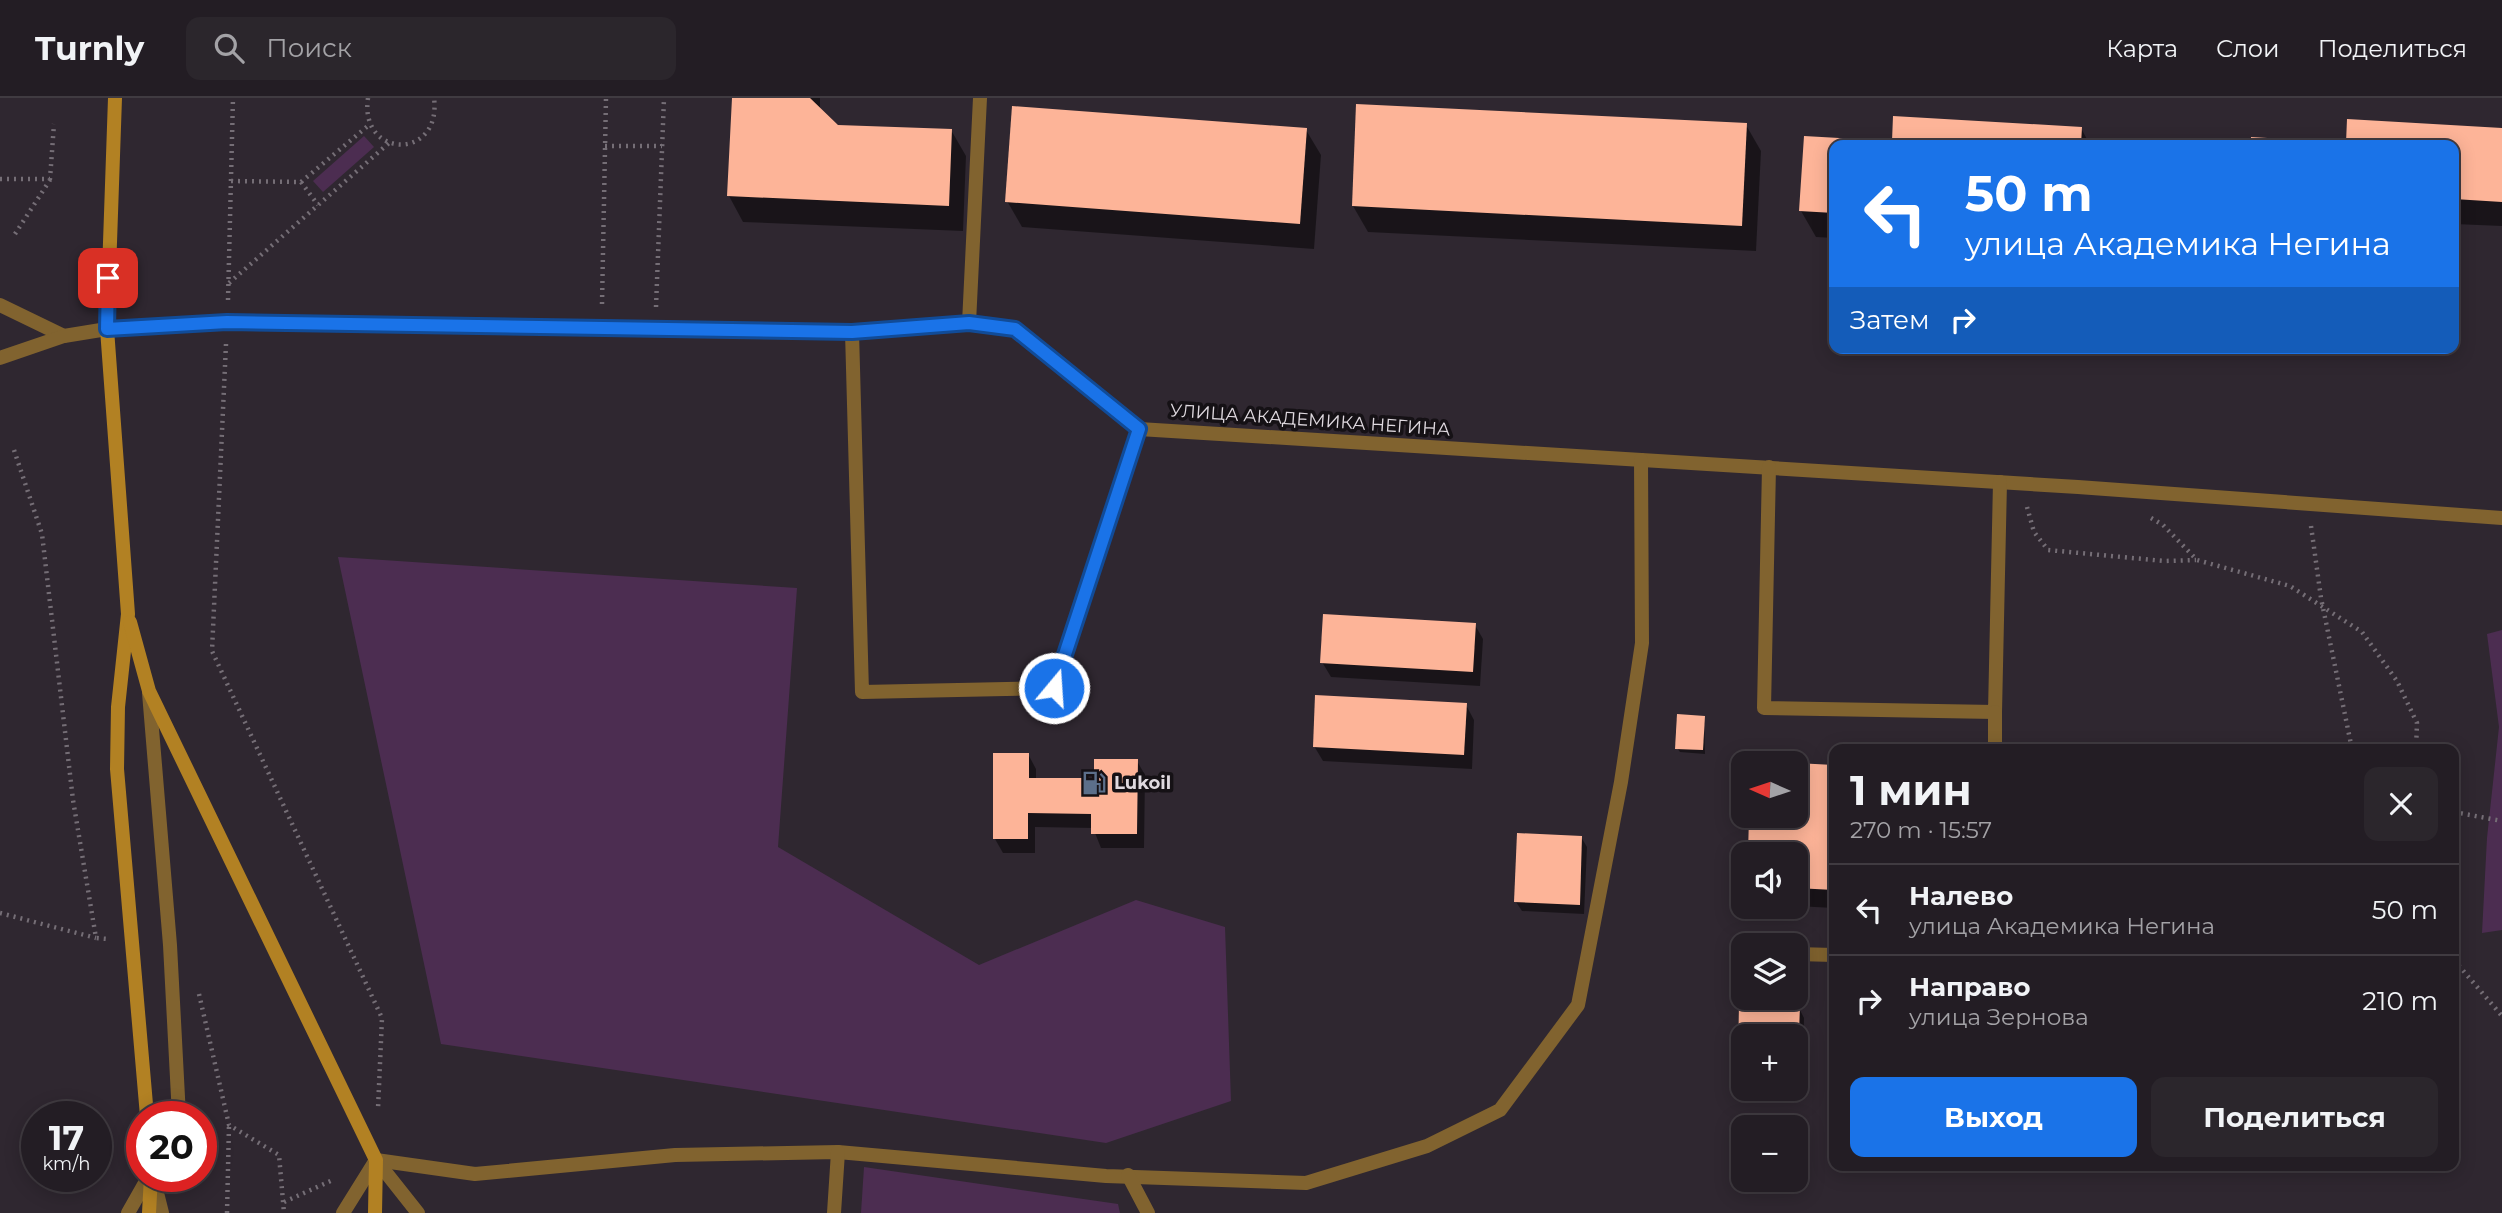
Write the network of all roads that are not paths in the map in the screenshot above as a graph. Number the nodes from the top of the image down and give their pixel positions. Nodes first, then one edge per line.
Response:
1 (115, 98) edge
2 (980, 98) edge
3 (0, 305) edge
4 (969, 323) junction
5 (107, 329) junction
6 (852, 332) junction
7 (64, 336) junction
8 (0, 358) edge
9 (1139, 429) junction
10 (1641, 460) junction
11 (1769, 467) junction
12 (2000, 482) junction
13 (2502, 518) edge
14 (128, 614) junction
15 (149, 691) junction
16 (1995, 712) junction
17 (1995, 744) edge
18 (1808, 954) edge
19 (1829, 955) edge
20 (146, 1101) edge
21 (178, 1101) edge
22 (838, 1152) junction
23 (376, 1160) junction
24 (1128, 1175) junction
25 (141, 1192) edge
26 (150, 1192) edge
27 (156, 1192) edge
28 (406, 1195) junction
29 (128, 1213) edge
30 (149, 1213) edge
31 (162, 1213) edge
32 (343, 1213) edge
33 (375, 1213) edge
34 (408, 1213) edge
35 (418, 1213) edge
36 (834, 1213) edge
37 (1148, 1213) edge

1 - 5 main road
2 - 4 street
3 - 7 street
4 - 6 street
4 - 9 street
5 - 6 street
5 - 7 street
5 - 14 main road
6 - 9 street
7 - 8 street
9 - 10 street, УЛИЦА АКАДЕМИКА НЕГИНА
10 - 11 street, УЛИЦА АКАДЕМИКА НЕГИНА
10 - 24 street
11 - 12 street, УЛИЦА АКАДЕМИКА НЕГИНА
11 - 16 street
12 - 13 street, УЛИЦА АКАДЕМИКА НЕГИНА
12 - 16 street
14 - 15 main road
14 - 20 main road
15 - 21 street
15 - 23 main road
16 - 17 street
18 - 19 street
22 - 23 street
22 - 24 street
22 - 36 street
23 - 28 street
23 - 32 street
23 - 33 main road
24 - 37 street
25 - 29 street
26 - 30 main road
27 - 31 street
28 - 34 street
28 - 35 street

